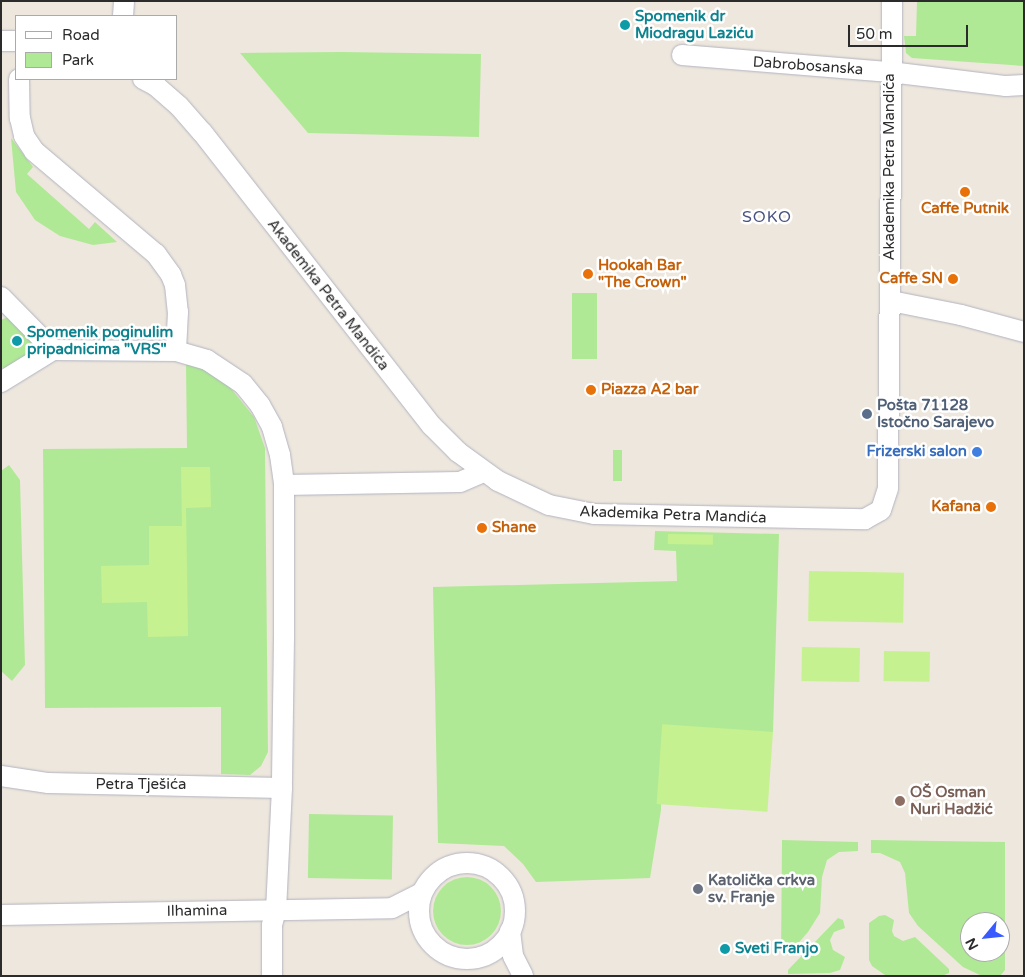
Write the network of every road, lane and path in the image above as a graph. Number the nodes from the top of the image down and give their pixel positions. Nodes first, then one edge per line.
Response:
1 (124, 1) edge
2 (892, 1) edge
3 (123, 15) edge
4 (1, 40) edge
5 (15, 41) edge
6 (682, 55) dead end
7 (890, 72) junction
8 (19, 80) edge
9 (145, 80) edge
10 (1024, 85) edge
11 (1, 298) edge
12 (891, 301) junction
13 (1024, 332) edge
14 (53, 350) junction
15 (176, 351) junction
16 (1, 382) edge
17 (484, 472) junction
18 (284, 485) junction
19 (1, 776) edge
20 (282, 788) junction
21 (422, 893) junction
22 (392, 908) junction
23 (276, 910) junction
24 (1, 914) edge
25 (420, 923) junction
26 (510, 931) junction
27 (482, 956) junction
28 (522, 974) edge
29 (272, 976) edge

1 - 3 street
2 - 7 street, Akademika Petra Mandića
4 - 5 street
6 - 7 street, Dabrobosanska
7 - 10 street, Dabrobosanska
7 - 12 street, Akademika Petra Mandića
8 - 15 street
9 - 17 street, Akademika Petra Mandića
11 - 14 street
12 - 13 street
12 - 17 street, Akademika Petra Mandića
14 - 15 street
14 - 16 street
15 - 18 street
17 - 18 street
18 - 20 street
19 - 20 street, Petra Tješića
20 - 23 street
21 - 22 street, Ilhamina
21 - 25 street
21 - 26 street
22 - 23 street, Ilhamina
22 - 25 street, Ilhamina
23 - 24 street, Ilhamina
23 - 29 street
25 - 27 street
26 - 27 street
26 - 28 street
27 - 28 street

